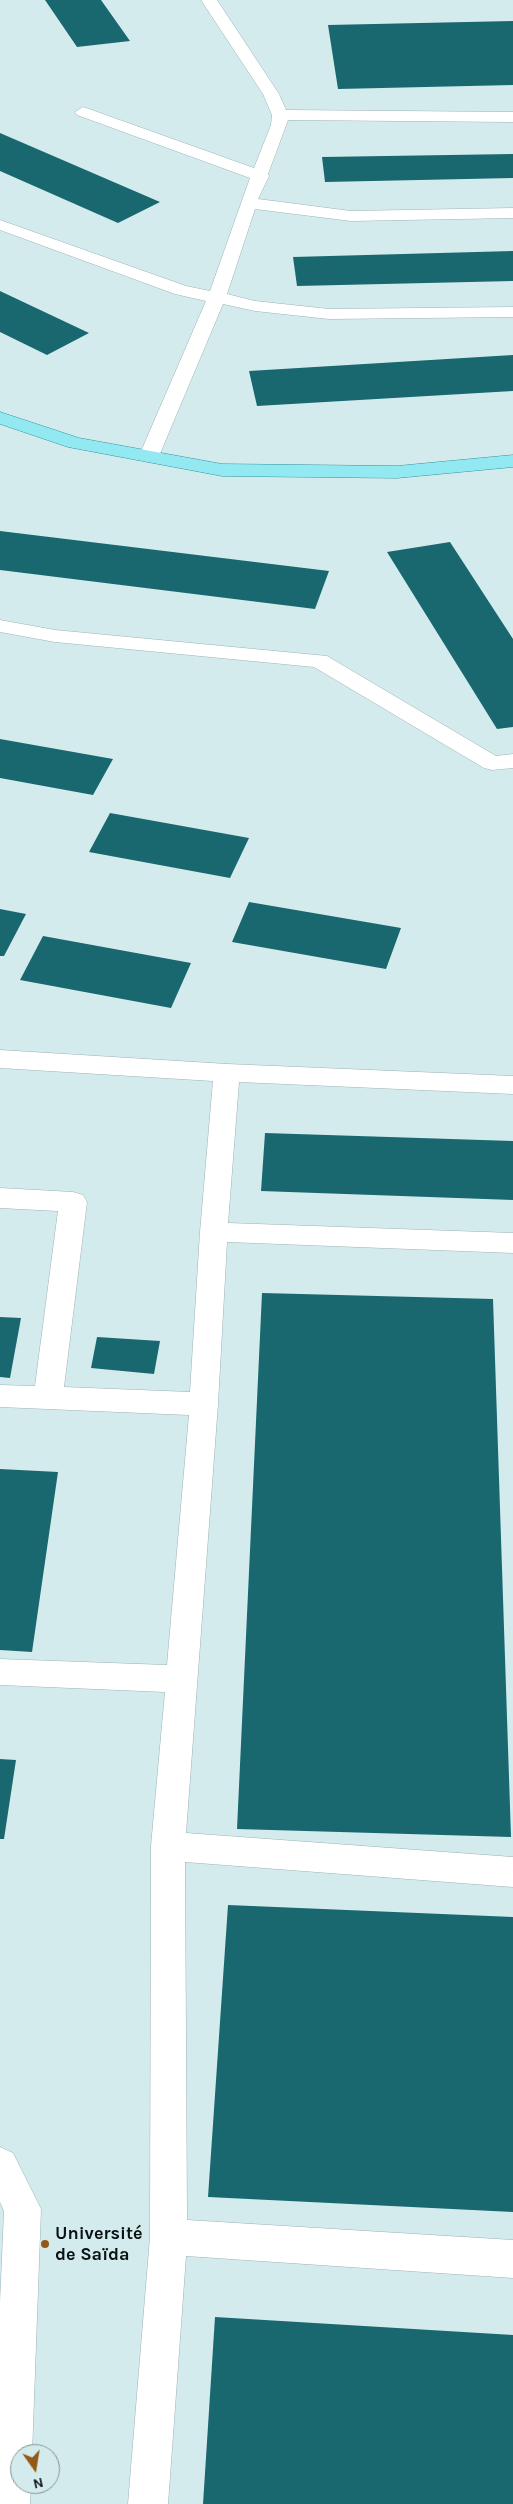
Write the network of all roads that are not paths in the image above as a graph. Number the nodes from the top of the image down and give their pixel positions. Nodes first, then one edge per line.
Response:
1 (209, 0) edge
2 (83, 112) dead end
3 (280, 115) junction
4 (513, 117) edge
5 (260, 176) junction
6 (248, 203) junction
7 (513, 213) edge
8 (2, 226) dead end
9 (216, 299) junction
10 (513, 312) edge
11 (0, 418) edge
12 (149, 456) junction
13 (513, 461) edge
14 (0, 626) edge
15 (513, 761) edge
16 (0, 1059) edge
17 (227, 1073) junction
18 (513, 1085) edge
19 (0, 1198) edge
20 (214, 1232) junction
21 (513, 1243) edge
22 (0, 1396) edge
23 (48, 1398) junction
24 (204, 1404) junction
25 (0, 1672) edge
26 (182, 1679) junction
27 (168, 1846) junction
28 (513, 1872) edge
29 (0, 2165) edge
30 (169, 2237) junction
31 (513, 2259) edge
32 (10, 2504) edge
33 (148, 2504) edge

1 - 3 street
2 - 5 street
3 - 4 street
3 - 5 street
5 - 6 street
6 - 7 street
6 - 9 street
8 - 9 street
9 - 10 street
9 - 12 street
11 - 12 main road
12 - 13 main road
14 - 15 street
16 - 17 street
17 - 18 street
17 - 20 street
19 - 23 street
20 - 21 street
20 - 24 street
22 - 23 street
23 - 24 street
24 - 26 street
25 - 26 street
26 - 27 street
27 - 28 street
27 - 30 street
29 - 32 street
30 - 31 street
30 - 33 street

